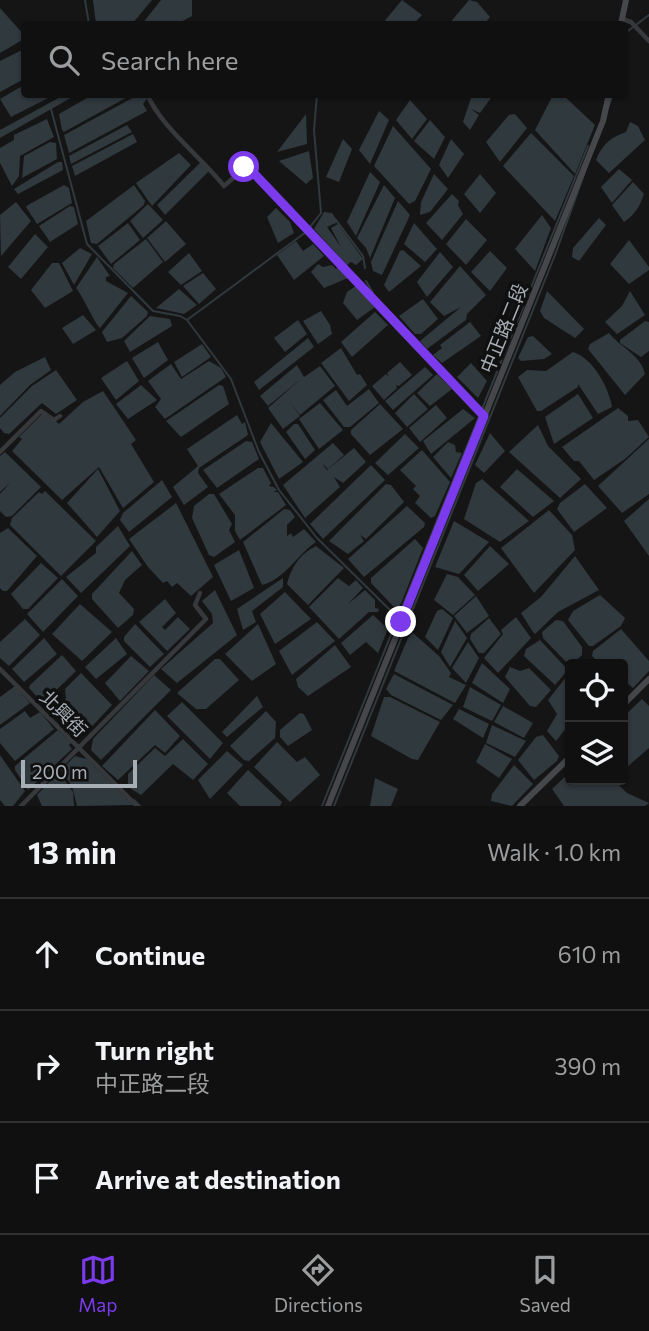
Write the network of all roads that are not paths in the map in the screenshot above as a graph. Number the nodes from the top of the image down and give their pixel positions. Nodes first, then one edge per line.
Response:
1 (626, 0) edge
2 (622, 21) edge
3 (628, 22) edge
4 (649, 41) edge
5 (150, 98) edge
6 (608, 98) edge
7 (60, 415) dead end
8 (484, 416) junction
9 (0, 452) edge
10 (200, 593) dead end
11 (0, 669) edge
12 (649, 679) edge
13 (628, 700) edge
14 (79, 748) junction
15 (565, 762) edge
16 (21, 806) edge
17 (136, 806) edge
18 (328, 806) edge
19 (520, 806) edge

1 - 2 main road
3 - 4 street
5 - 8 street
6 - 8 main road, 中正路二段
7 - 9 street
8 - 18 main road, 中正路二段
10 - 14 street
11 - 14 street, 北興街
12 - 13 main road
14 - 16 street
14 - 17 street, 北興街
15 - 19 main road

